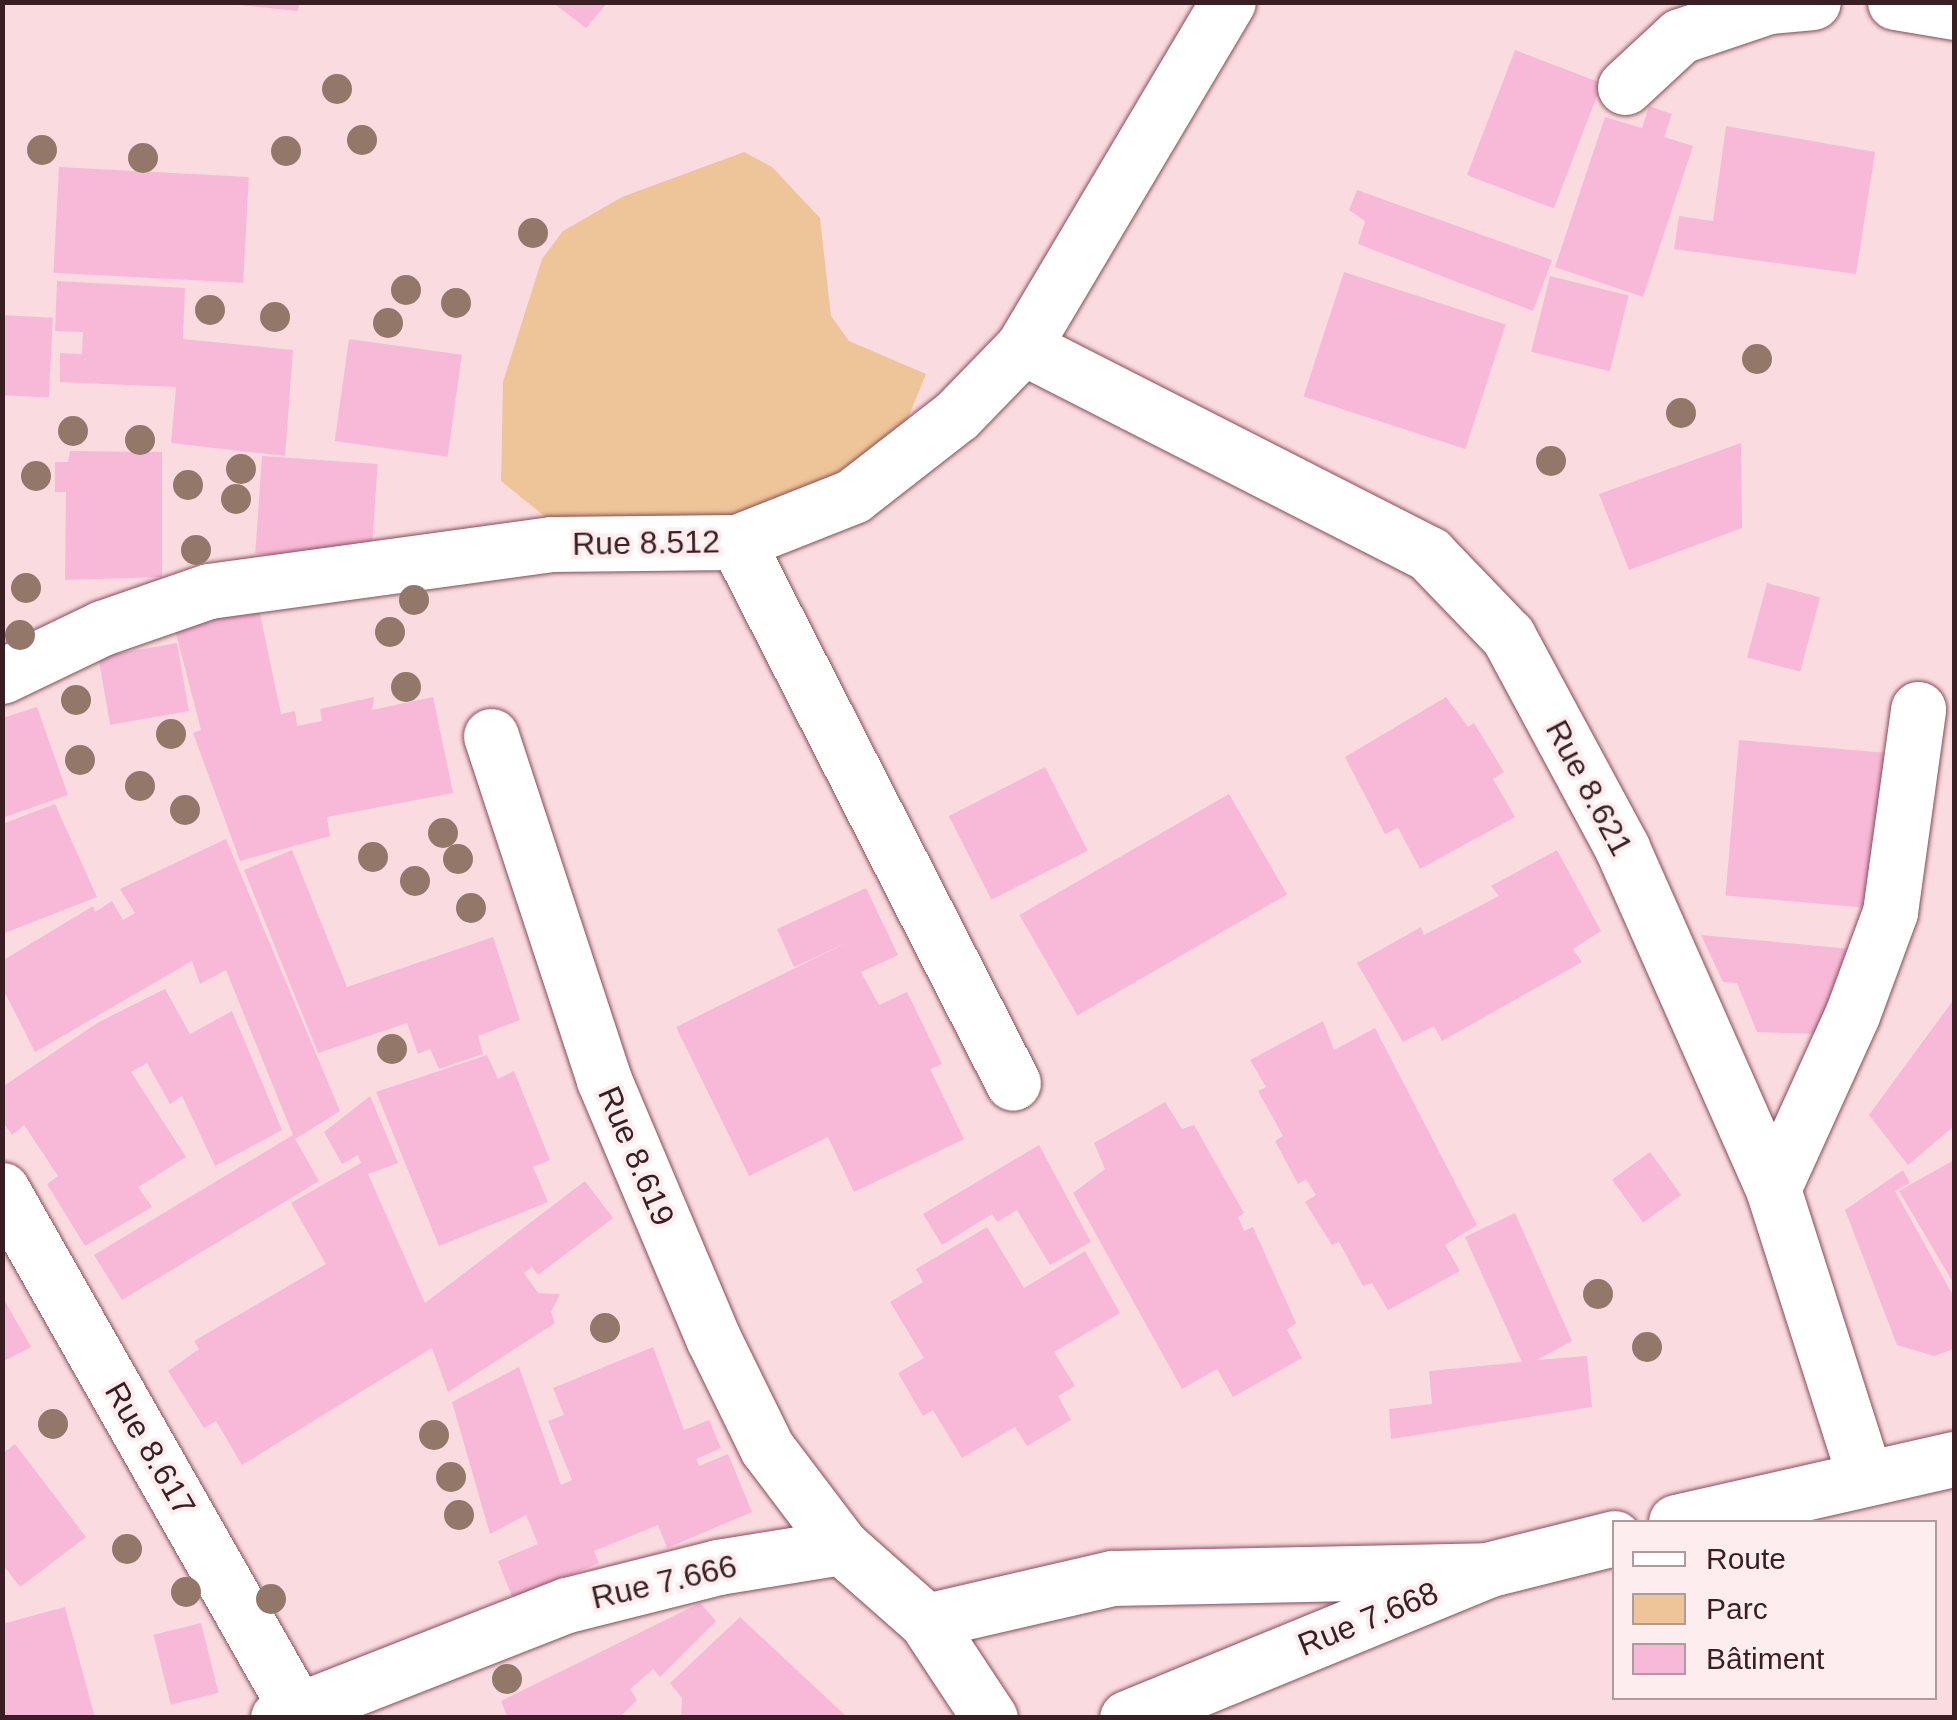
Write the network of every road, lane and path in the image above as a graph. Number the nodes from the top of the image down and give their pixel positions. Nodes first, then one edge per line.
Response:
1 (1228, 2) edge
2 (1813, 2) edge
3 (1895, 2) edge
4 (1954, 12) edge
5 (1625, 87) dead end
6 (1023, 347) junction
7 (737, 542) junction
8 (2, 676) edge
9 (1918, 709) dead end
10 (491, 736) dead end
11 (1013, 1083) dead end
12 (1773, 1189) junction
13 (2, 1190) edge
14 (1954, 1458) edge
15 (1864, 1475) junction
16 (1684, 1520) edge
17 (1612, 1539) edge
18 (842, 1547) junction
19 (1487, 1570) junction
20 (926, 1621) junction
21 (287, 1713) edge
22 (990, 1718) edge
23 (1127, 1718) edge

1 - 6 street, Rue 8.512
2 - 5 street
3 - 4 street
6 - 7 street, Rue 8.512
6 - 12 street, Rue 8.621
7 - 8 street, Rue 8.512
7 - 11 street
9 - 12 street
10 - 18 street, Rue 8.619
12 - 15 street, Rue 8.621
13 - 21 street, Rue 8.617
14 - 15 street
15 - 16 street
17 - 19 street, Rue 7.668
18 - 20 street
18 - 21 street, Rue 7.666
19 - 20 street
19 - 23 street, Rue 7.668
20 - 22 street

